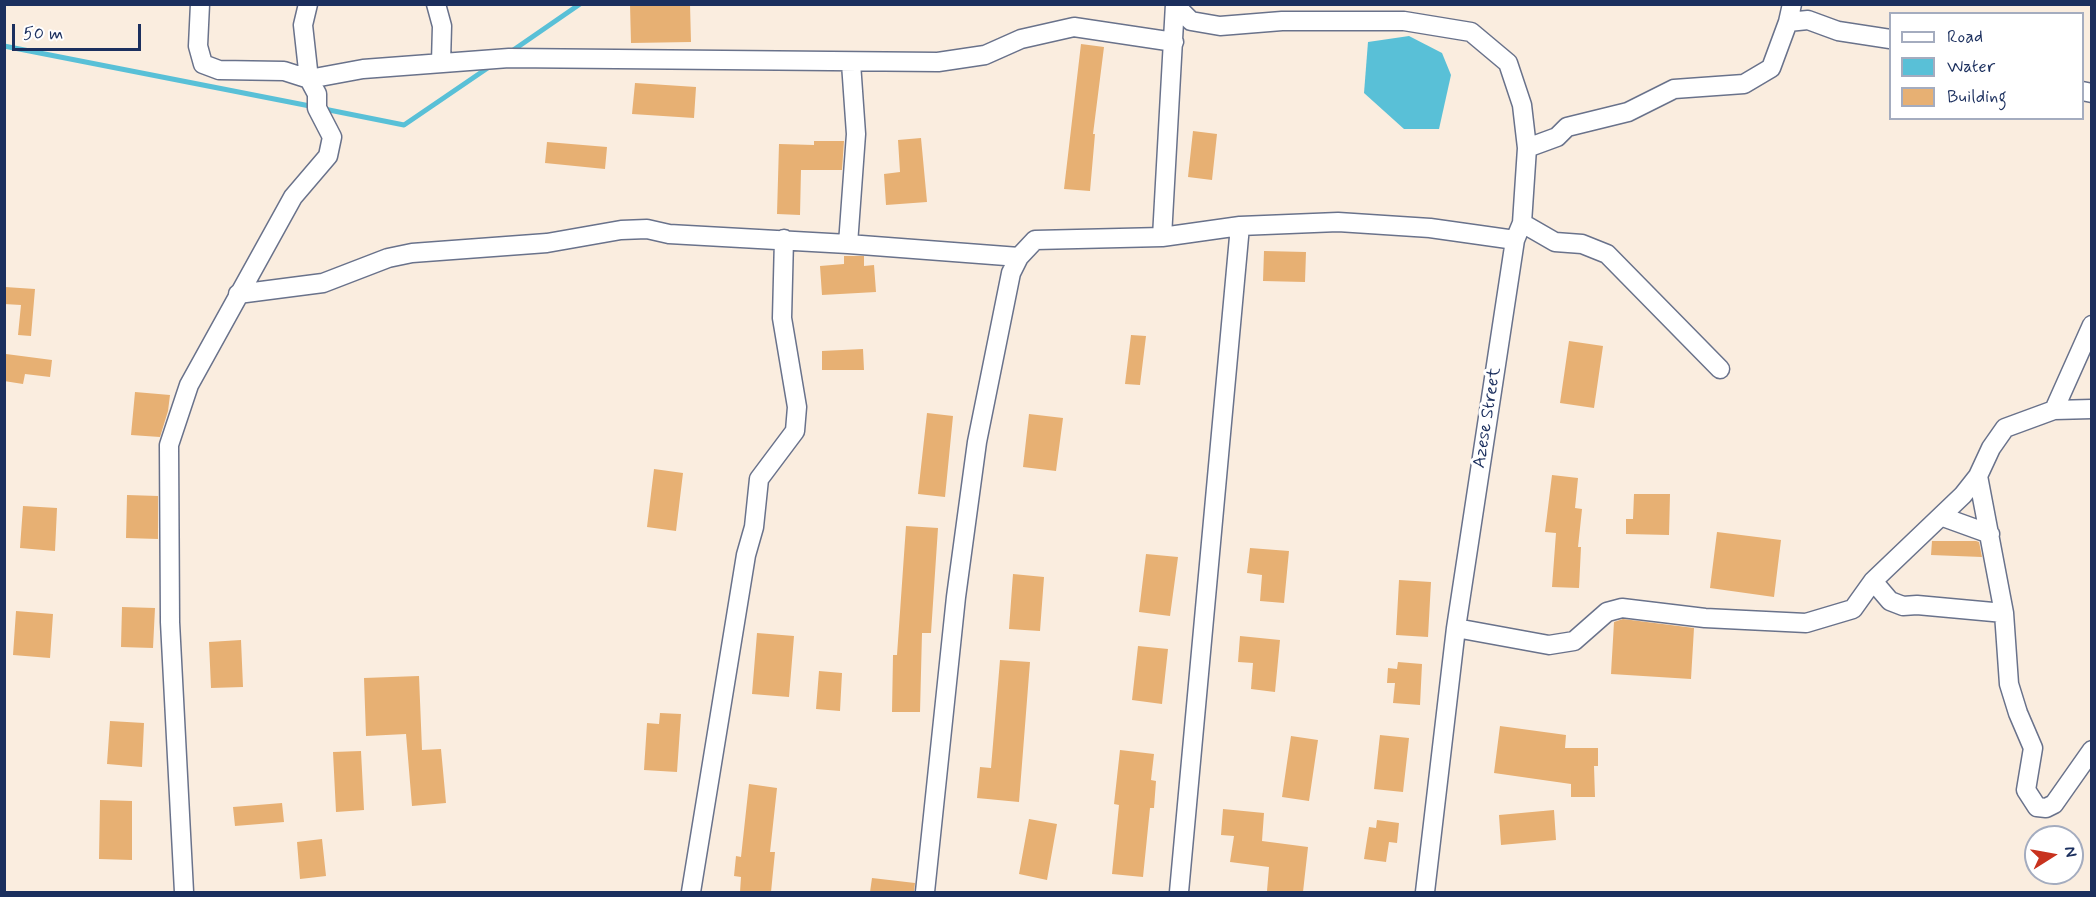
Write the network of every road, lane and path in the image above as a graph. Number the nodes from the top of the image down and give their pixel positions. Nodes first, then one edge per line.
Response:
1 (200, 4) edge
2 (308, 4) edge
3 (436, 4) edge
4 (1175, 5) edge
5 (1402, 13) edge
6 (1790, 13) edge
7 (1889, 39) edge
8 (1174, 42) junction
9 (441, 62) junction
10 (851, 63) junction
11 (309, 79) junction
12 (1527, 148) junction
13 (1522, 223) junction
14 (1240, 226) junction
15 (1162, 237) junction
16 (784, 239) junction
17 (1515, 240) junction
18 (848, 244) junction
19 (1019, 257) junction
20 (238, 294) junction
21 (2091, 325) edge
22 (1720, 369) dead end
23 (2091, 409) edge
24 (2054, 410) junction
25 (1978, 476) junction
26 (1943, 517) junction
27 (1990, 534) junction
28 (1873, 581) junction
29 (2004, 613) junction
30 (1456, 628) junction
31 (2091, 750) edge
32 (184, 892) edge
33 (691, 892) edge
34 (925, 892) edge
35 (1179, 892) edge
36 (1425, 892) edge

1 - 11 street
2 - 11 street
3 - 9 street
4 - 5 street, Azese Street
4 - 8 street
5 - 12 street, Azese Street
6 - 7 street
6 - 12 street
8 - 10 street
8 - 15 street
9 - 10 street
9 - 11 street
10 - 18 street
11 - 20 street
12 - 13 street, Azese Street
13 - 17 street, Azese Street
13 - 22 street
14 - 15 street
14 - 17 street
14 - 35 street
15 - 19 street
16 - 18 street
16 - 20 street
16 - 33 street
17 - 30 street, Azese Street
18 - 19 street
19 - 34 street
20 - 32 street
21 - 24 street
23 - 24 street
24 - 25 street
25 - 26 street
25 - 27 street
26 - 27 street
26 - 28 street
27 - 29 street
28 - 29 street
28 - 30 street
29 - 31 street
30 - 36 street, Azese Street

